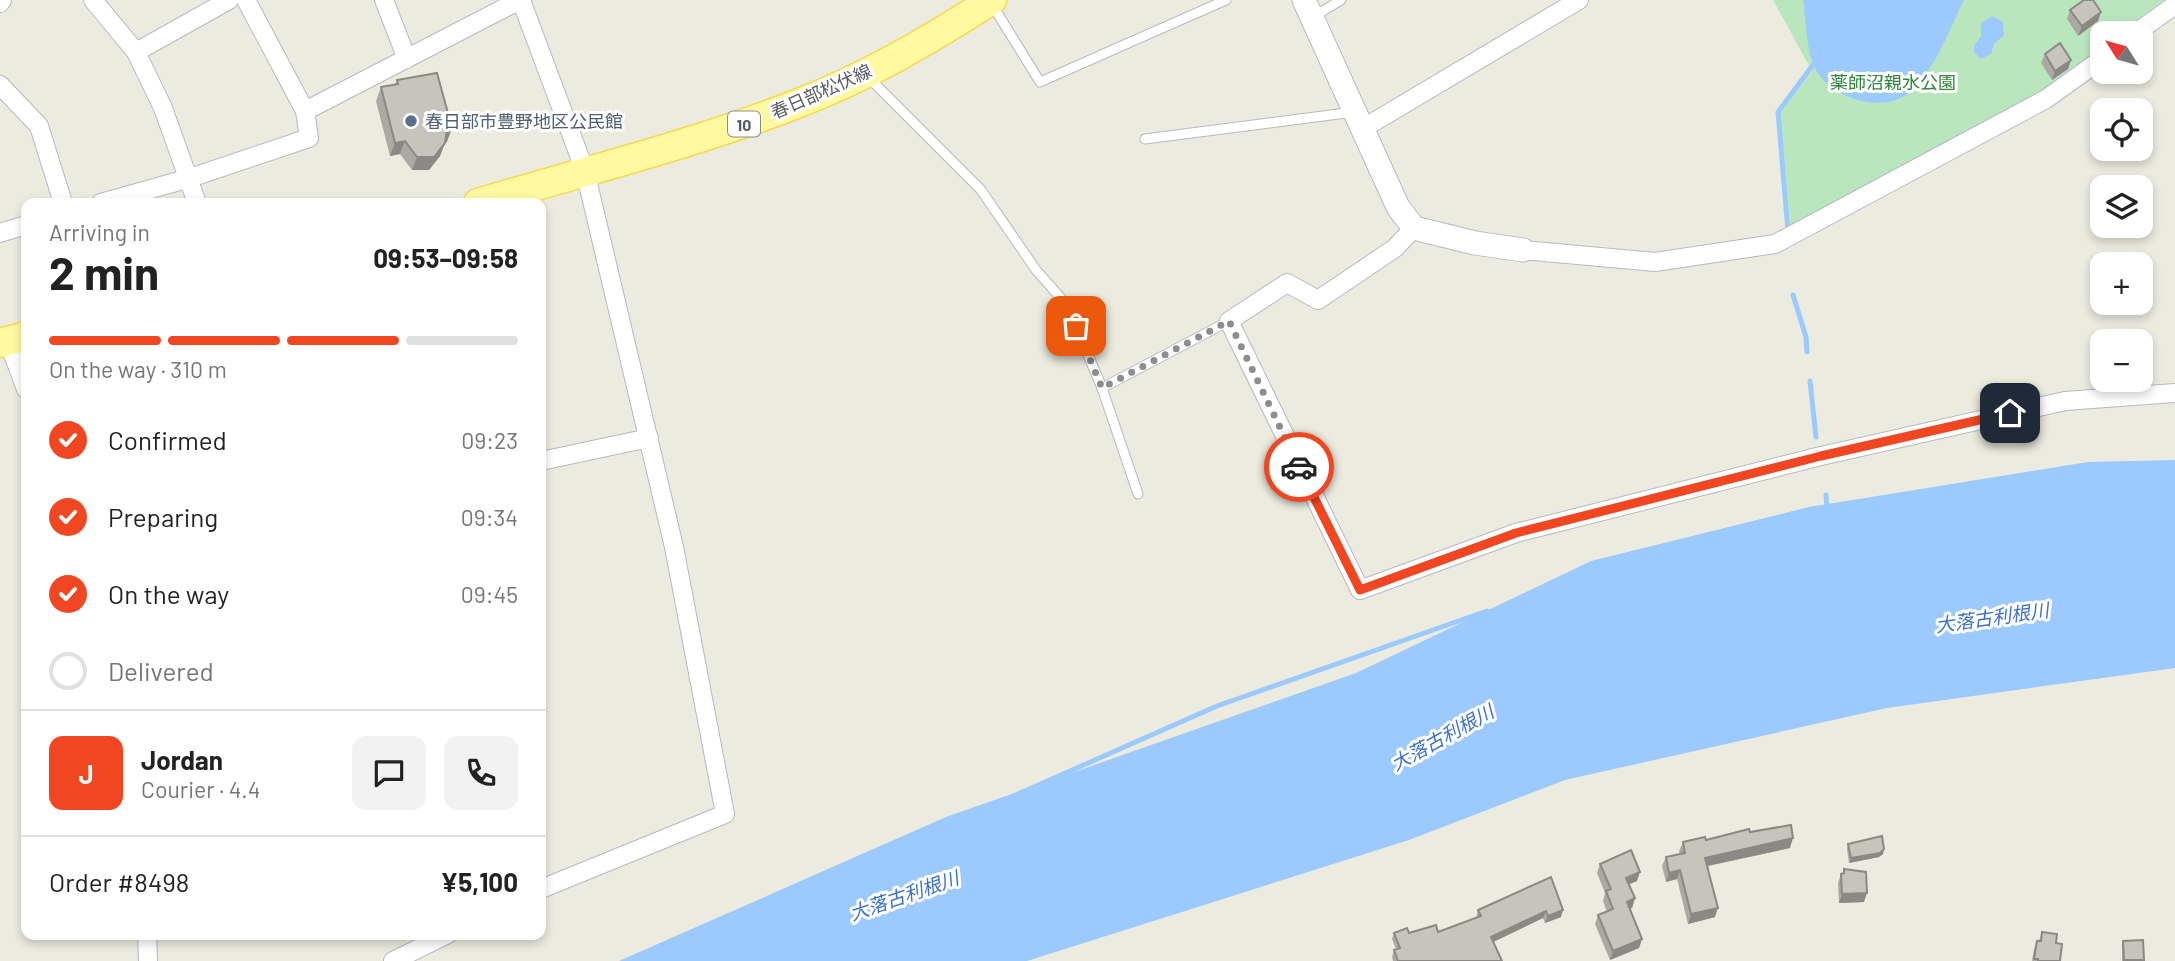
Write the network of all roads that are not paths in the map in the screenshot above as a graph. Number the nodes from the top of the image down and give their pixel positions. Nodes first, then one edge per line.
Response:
1 (93, 0) edge
2 (229, 0) edge
3 (246, 0) edge
4 (384, 0) edge
5 (521, 0) edge
6 (1226, 0) edge
7 (1340, 0) edge
8 (1578, 0) edge
9 (991, 1) edge
10 (2175, 5) edge
11 (1308, 9) edge
12 (2153, 21) edge
13 (136, 52) junction
14 (407, 59) junction
15 (2090, 68) edge
16 (864, 74) junction
17 (0, 85) edge
18 (305, 111) junction
19 (1358, 121) junction
20 (1145, 139) dead end
21 (585, 172) junction
22 (190, 178) junction
23 (61, 198) edge
24 (119, 198) edge
25 (196, 198) edge
26 (495, 198) edge
27 (21, 227) edge
28 (1413, 228) junction
29 (0, 233) edge
30 (1523, 250) joint
31 (1229, 321) junction
32 (11, 340) edge
33 (21, 373) edge
34 (1102, 388) junction
35 (2175, 393) edge
36 (649, 438) junction
37 (546, 460) edge
38 (1138, 494) dead end
39 (546, 887) edge
40 (147, 940) edge
41 (436, 940) edge
42 (148, 961) edge
43 (393, 961) edge

1 - 13 street
2 - 13 street
3 - 18 street
4 - 14 street
5 - 14 street
5 - 21 street
6 - 9 lane
7 - 11 lane
8 - 19 street
9 - 16 main road, 春日部松伏線 / 10
10 - 12 street
11 - 19 street
13 - 22 street
14 - 18 street
15 - 30 street
16 - 21 main road, 春日部松伏線 / 10
16 - 34 lane
17 - 23 street
18 - 22 street
19 - 20 lane
19 - 28 street
21 - 26 main road, 春日部松伏線 / 10
21 - 36 street
22 - 24 street
22 - 25 street
27 - 29 street
28 - 30 street
28 - 31 street
31 - 34 lane
31 - 35 street
32 - 33 street
34 - 38 lane
36 - 37 street
36 - 39 street
40 - 42 street
41 - 43 street

